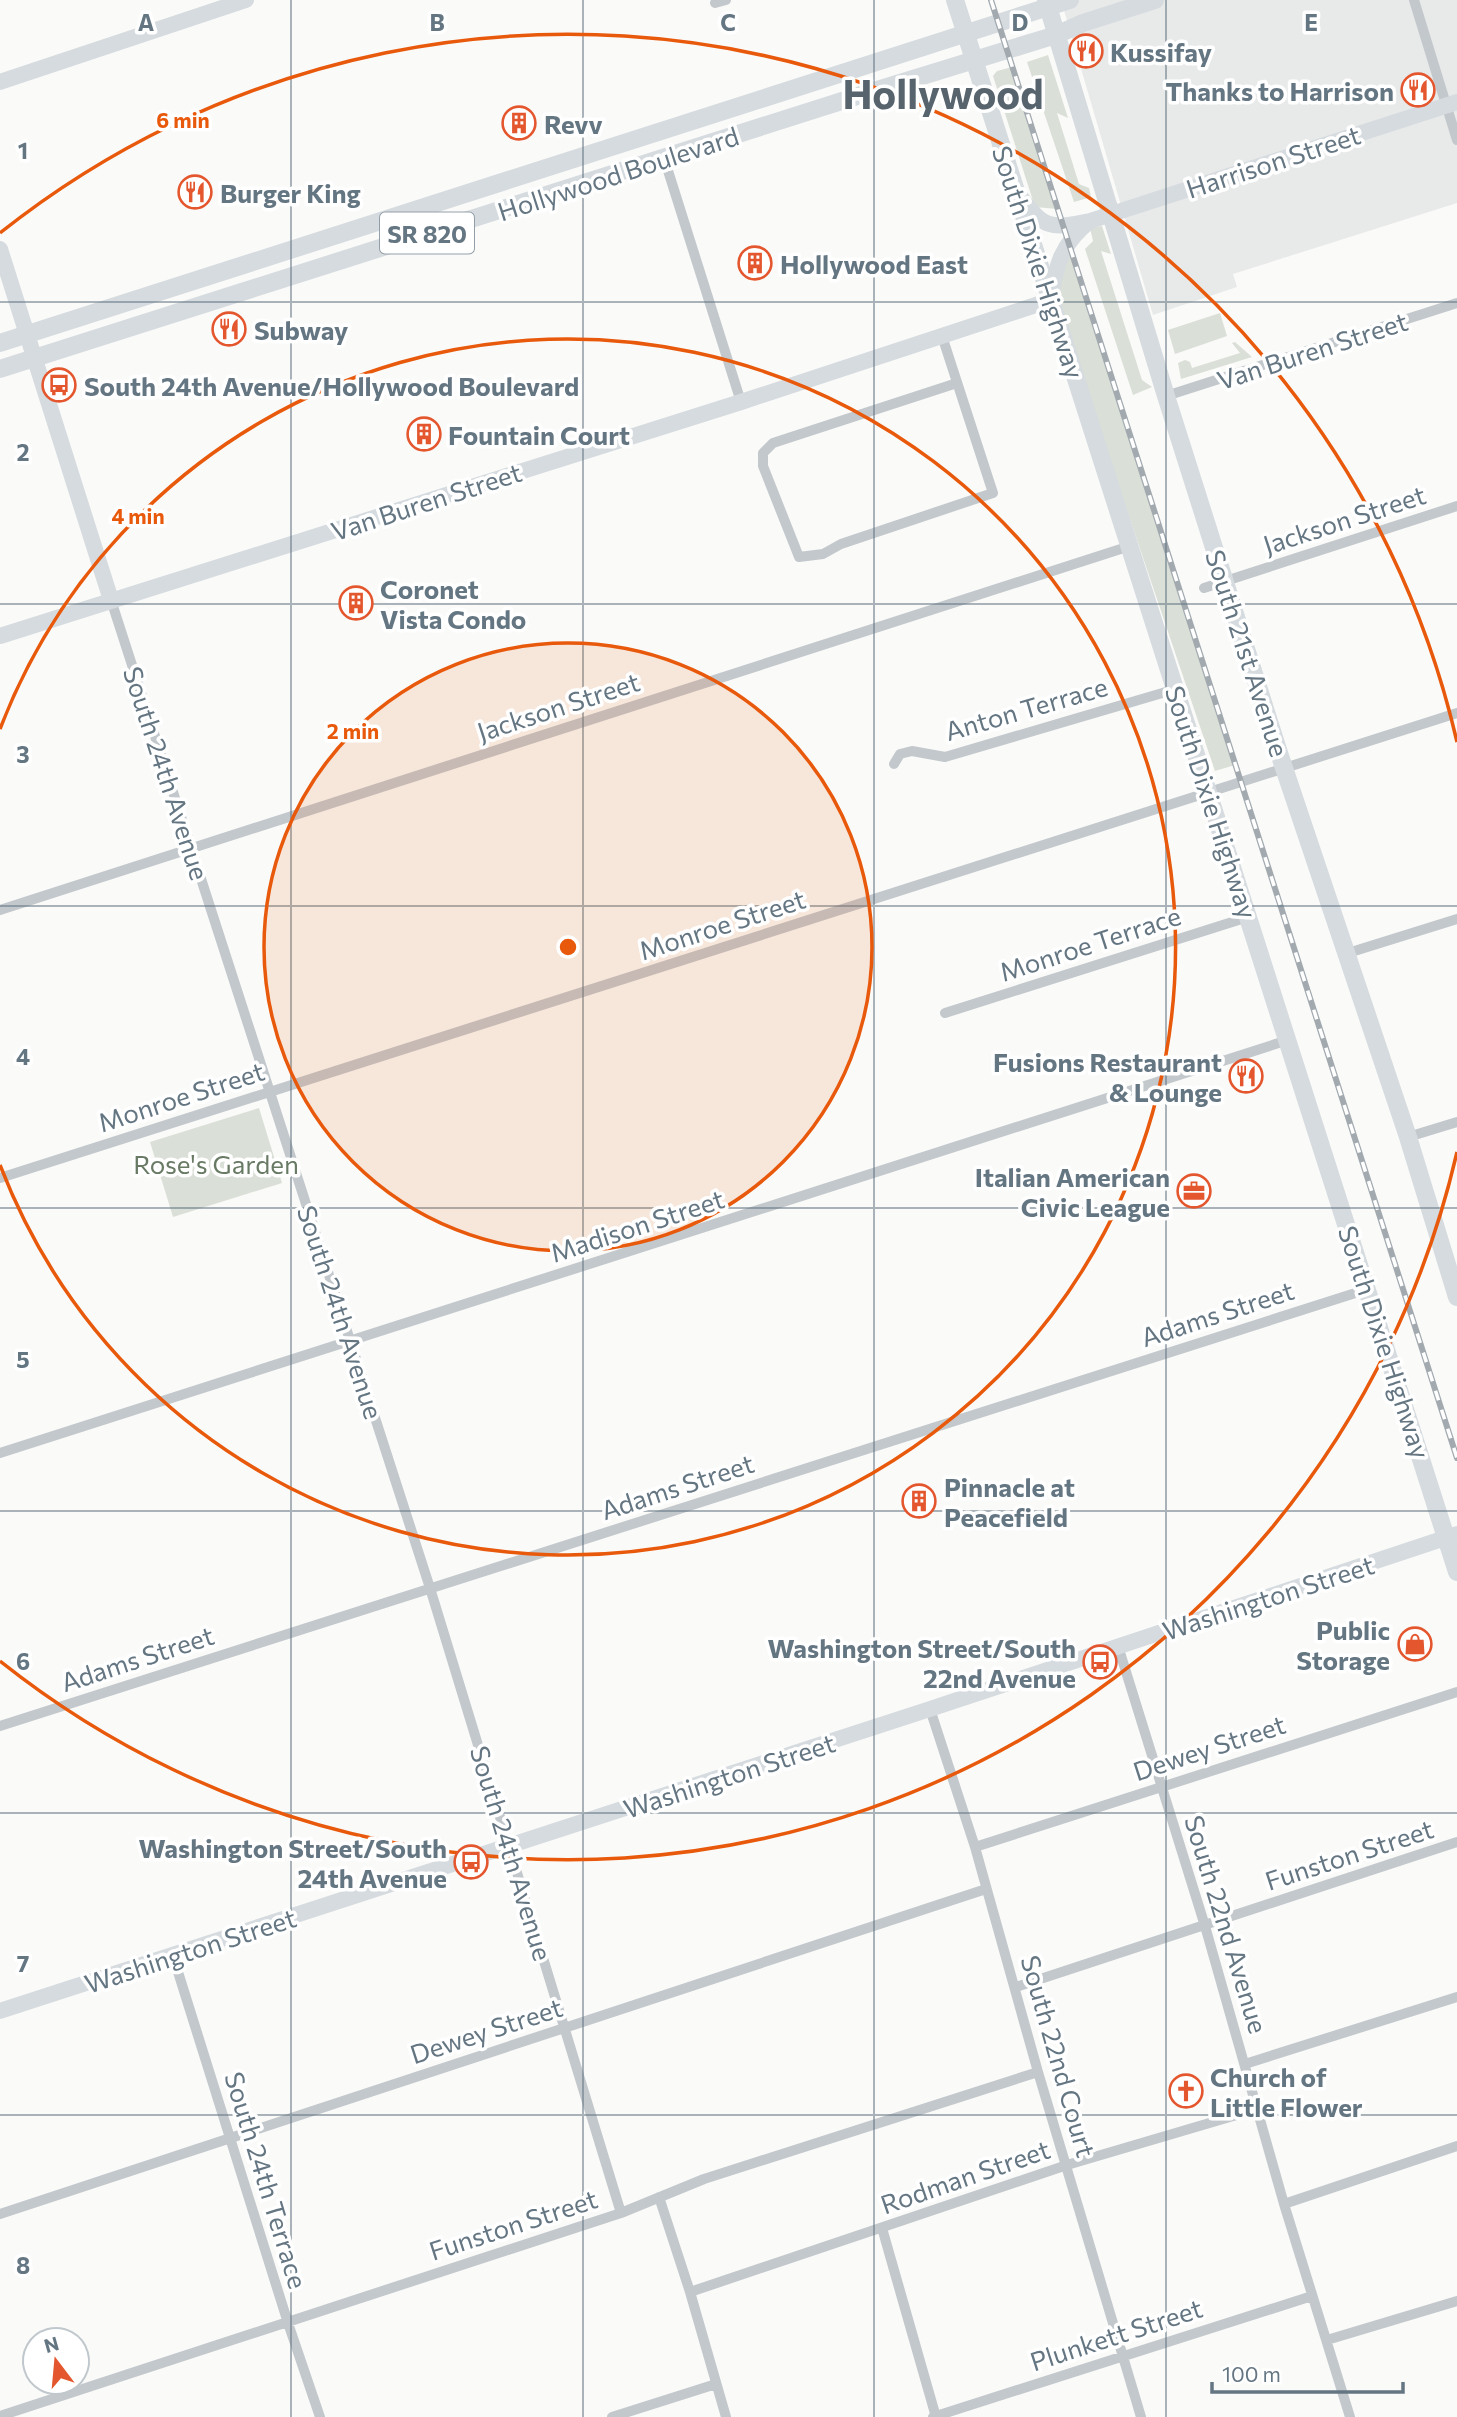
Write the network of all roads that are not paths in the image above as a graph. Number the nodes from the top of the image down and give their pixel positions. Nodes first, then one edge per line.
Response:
1 (246, 0) edge
2 (955, 0) edge
3 (1070, 0) edge
4 (1155, 0) edge
5 (1414, 0) edge
6 (1047, 4) edge
7 (965, 33) junction
8 (1056, 35) junction
9 (973, 56) junction
10 (832, 78) junction
11 (0, 82) edge
12 (845, 100) junction
13 (1452, 104) edge
14 (1457, 141) edge
15 (664, 158) junction
16 (1015, 188) junction
17 (1110, 214) junction
18 (1090, 221) junction
19 (0, 249) edge
20 (242, 265) junction
21 (1051, 300) junction
22 (1457, 303) edge
23 (193, 307) junction
24 (27, 334) junction
25 (942, 336) junction
26 (0, 343) edge
27 (35, 358) junction
28 (0, 369) edge
29 (957, 383) junction
30 (1166, 396) junction
31 (741, 402) junction
32 (1457, 506) edge
33 (1129, 546) junction
34 (1225, 581) junction
35 (1204, 587) dead end
36 (111, 600) junction
37 (0, 636) edge
38 (1176, 689) junction
39 (1457, 713) edge
40 (894, 764) dead end
41 (1284, 768) junction
42 (1208, 791) junction
43 (191, 849) junction
44 (0, 910) edge
45 (1248, 917) junction
46 (1457, 919) edge
47 (1348, 953) junction
48 (945, 1013) dead end
49 (1288, 1041) junction
50 (269, 1092) junction
51 (1457, 1122) edge
52 (1408, 1137) junction
53 (0, 1178) edge
54 (1367, 1289) junction
55 (1457, 1297) edge
56 (350, 1341) junction
57 (0, 1453) edge
58 (1452, 1536) edge
59 (1457, 1572) edge
60 (430, 1588) junction
61 (1118, 1646) junction
62 (1457, 1692) edge
63 (930, 1709) junction
64 (0, 1726) edge
65 (1161, 1786) junction
66 (1457, 1842) edge
67 (510, 1846) junction
68 (975, 1847) junction
69 (986, 1889) junction
70 (1205, 1926) junction
71 (173, 1956) junction
72 (1016, 1987) junction
73 (1457, 1997) edge
74 (0, 2011) edge
75 (565, 2028) junction
76 (1245, 2064) junction
77 (1038, 2072) junction
78 (1257, 2109) junction
79 (230, 2136) junction
80 (1457, 2146) edge
81 (1066, 2165) junction
82 (659, 2197) junction
83 (1284, 2204) junction
84 (621, 2213) junction
85 (0, 2214) edge
86 (882, 2228) junction
87 (690, 2292) junction
88 (1312, 2296) junction
89 (1457, 2301) edge
90 (288, 2323) junction
91 (1327, 2340) junction
92 (1123, 2355) junction
93 (716, 2384) junction
94 (0, 2416) edge
95 (320, 2417) edge
96 (612, 2417) edge
97 (726, 2417) edge
98 (935, 2417) edge
99 (1141, 2417) edge
100 (1350, 2417) edge

1 - 11 main road
2 - 7 main road, South Dixie Highway
3 - 6 main road, Hollywood Boulevard / SR 820
4 - 8 main road, Hollywood Boulevard / SR 820
5 - 13 street
6 - 7 main road, Hollywood Boulevard / SR 820
6 - 8 main road, South 21st Avenue
6 - 9 main road
7 - 9 main road, South Dixie Highway
7 - 10 main road, Hollywood Boulevard / SR 820
8 - 9 main road, Hollywood Boulevard / SR 820
8 - 17 main road, South 21st Avenue
9 - 12 main road, Hollywood Boulevard / SR 820
9 - 16 main road, South Dixie Highway
10 - 12 main road
10 - 20 main road, Hollywood Boulevard / SR 820
12 - 15 main road, Hollywood Boulevard / SR 820
13 - 14 street
13 - 17 main road, Harrison Street
15 - 23 main road, Hollywood Boulevard / SR 820
15 - 31 street
16 - 18 main road, Harrison Street
16 - 21 main road, South Dixie Highway
17 - 18 main road, Harrison Street
17 - 30 main road, South 21st Avenue
18 - 21 main road, Harrison Street
19 - 24 main road, South 24th Avenue
20 - 23 main road
20 - 24 main road, Hollywood Boulevard / SR 820
21 - 25 main road, Van Buren Street
21 - 33 main road, South Dixie Highway
22 - 30 street, Van Buren Street
23 - 27 main road, Hollywood Boulevard / SR 820
24 - 26 main road, Hollywood Boulevard / SR 820
24 - 27 main road, South 24th Avenue
25 - 29 street
25 - 31 main road, Van Buren Street
27 - 28 main road, Hollywood Boulevard / SR 820
27 - 36 main road, South 24th Avenue
29 - 29 street
30 - 34 main road, South 21st Avenue
31 - 36 main road, Van Buren Street
32 - 34 street, Jackson Street
33 - 38 main road, South Dixie Highway
33 - 43 street, Jackson Street
34 - 35 street, Jackson Street
34 - 41 main road, South 21st Avenue
36 - 37 main road, Van Buren Street
36 - 43 street, South 24th Avenue
38 - 40 street, Anton Terrace
38 - 42 main road, South Dixie Highway
39 - 41 street, Monroe Street
41 - 42 street, Monroe Street
41 - 47 main road, South 21st Avenue
42 - 45 main road, South Dixie Highway
42 - 50 street, Monroe Street
43 - 44 street, Jackson Street
43 - 50 street, South 24th Avenue
45 - 48 street, Monroe Terrace
45 - 49 main road, South Dixie Highway
46 - 47 street
47 - 52 main road, South 21st Avenue
49 - 54 main road, South Dixie Highway
49 - 56 street, Madison Street
50 - 53 street, Monroe Street
50 - 56 street, South 24th Avenue
51 - 52 street
52 - 55 main road, South 21st Avenue
54 - 58 main road, South Dixie Highway
54 - 60 street, Adams Street
56 - 57 street, Madison Street
56 - 60 street, South 24th Avenue
58 - 59 main road, South Dixie Highway
58 - 61 main road, Washington Street
60 - 64 street, Adams Street
60 - 67 street, South 24th Avenue
61 - 63 main road, Washington Street
61 - 65 street, South 22nd Avenue
62 - 65 street, Dewey Street
63 - 67 main road, Washington Street
63 - 68 street, South 22nd Court
65 - 68 street, Dewey Street
65 - 70 street, South 22nd Avenue
66 - 70 street, Funston Street
67 - 71 main road, Washington Street
67 - 75 street, South 24th Avenue
68 - 69 street, South 22nd Court
69 - 72 street, South 22nd Court
69 - 75 street, Dewey Street
70 - 72 street, Funston Street
70 - 76 street, South 22nd Avenue
71 - 74 main road, Washington Street
71 - 79 street, South 24th Terrace
72 - 77 street, South 22nd Court
73 - 76 street
75 - 79 street, Dewey Street
75 - 84 street, South 24th Avenue
76 - 78 street, South 22nd Avenue
77 - 81 street, South 22nd Court
77 - 82 street, Funston Street
78 - 81 street, Rodman Street
78 - 83 street, South 22nd Avenue
79 - 85 street, Dewey Street
79 - 90 street, South 24th Terrace
80 - 83 street
81 - 86 street, Rodman Street
81 - 92 street, South 22nd Court
82 - 84 street, Funston Street
82 - 87 street
83 - 88 street, South 22nd Avenue
84 - 90 street, Funston Street
86 - 87 street, Rodman Street
86 - 98 street
87 - 93 street
88 - 91 street, South 22nd Avenue
88 - 92 street, Plunkett Street
89 - 91 street
90 - 94 street, Funston Street
90 - 95 street, South 24th Terrace
91 - 100 street, South 22nd Avenue
92 - 98 street, Plunkett Street
92 - 99 street, South 22nd Court
93 - 96 street
93 - 97 street

